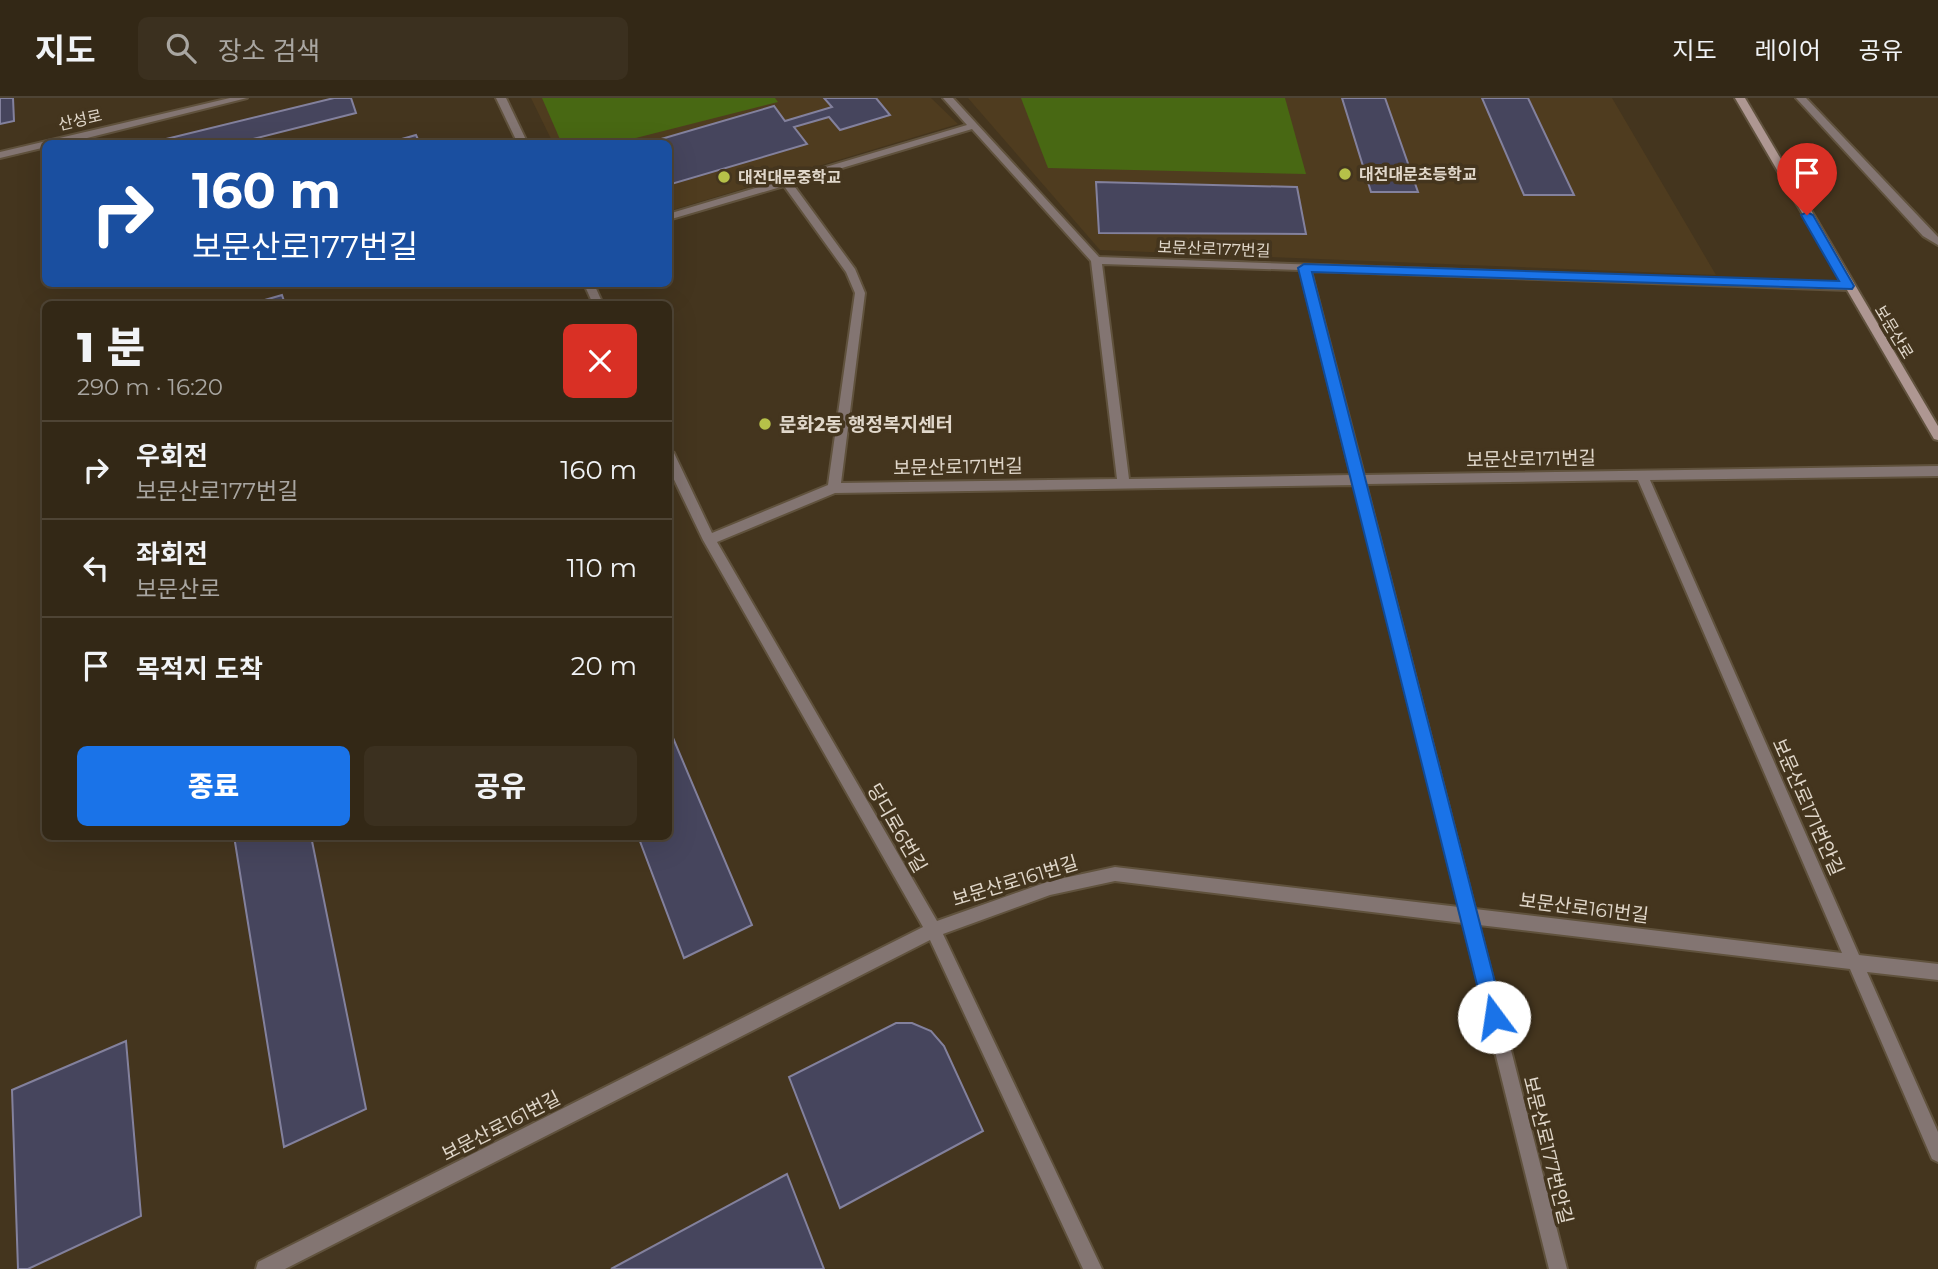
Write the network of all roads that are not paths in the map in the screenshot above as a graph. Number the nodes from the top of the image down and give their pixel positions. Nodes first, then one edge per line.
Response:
1 (242, 98) edge
2 (501, 98) edge
3 (948, 98) edge
4 (1740, 98) edge
5 (1801, 98) edge
6 (973, 126) junction
7 (64, 140) edge
8 (521, 140) edge
9 (42, 145) edge
10 (0, 155) edge
11 (786, 182) junction
12 (672, 216) edge
13 (1938, 242) edge
14 (1096, 260) junction
15 (1304, 268) junction
16 (1848, 286) junction
17 (1938, 436) edge
18 (672, 461) edge
19 (1938, 471) edge
20 (1642, 476) junction
21 (1358, 481) junction
22 (1124, 485) junction
23 (834, 488) junction
24 (709, 540) junction
25 (1469, 916) junction
26 (933, 930) junction
27 (1854, 961) junction
28 (1938, 972) edge
29 (1938, 1153) edge
30 (265, 1269) edge
31 (1093, 1269) edge
32 (1558, 1269) edge

1 - 7 street, 산성로
2 - 8 street
3 - 6 street
4 - 16 main road, 보문산로
5 - 13 street
6 - 11 street
6 - 14 street
9 - 10 street, 산성로
11 - 12 street
11 - 23 street
14 - 15 street, 보문산로177번길
14 - 22 street
15 - 16 street, 보문산로177번길
15 - 21 street, 보문산로177번안길
16 - 17 main road, 보문산로
18 - 24 street, 당디로6번길
19 - 20 street, 보문산로171번길
20 - 21 street, 보문산로171번길
20 - 27 street, 보문산로171번안길
21 - 22 street, 보문산로171번길
21 - 25 street, 보문산로177번안길
22 - 23 street, 보문산로171번길
23 - 24 street, 보문산로171번길
24 - 26 street, 당디로6번길
25 - 26 street, 보문산로161번길
25 - 27 street, 보문산로161번길
25 - 32 street, 보문산로177번안길
26 - 30 street, 보문산로161번길
26 - 31 street, 당디로6번길
27 - 28 street, 보문산로161번길
27 - 29 street, 보문산로171번안길

